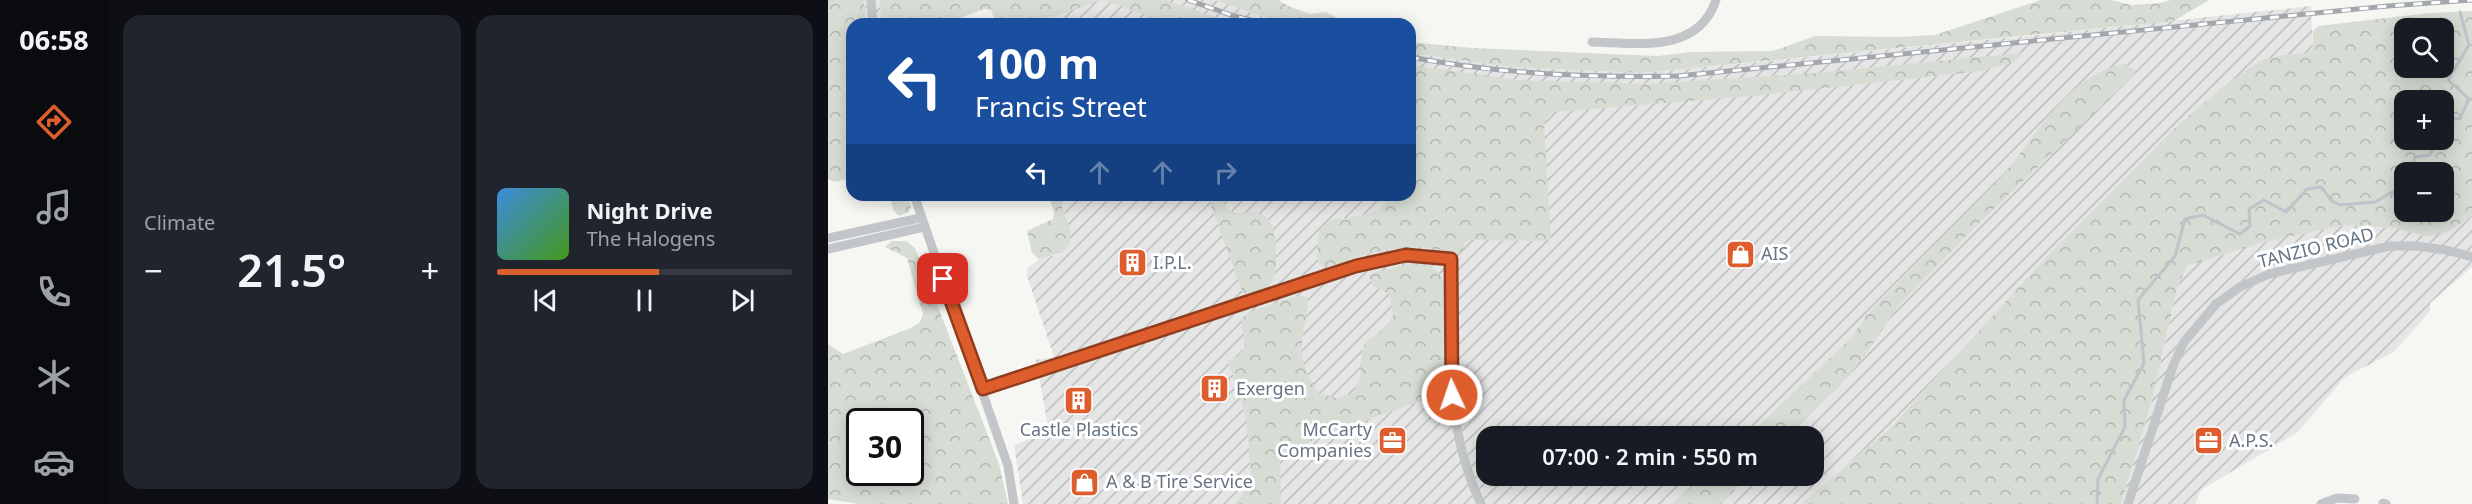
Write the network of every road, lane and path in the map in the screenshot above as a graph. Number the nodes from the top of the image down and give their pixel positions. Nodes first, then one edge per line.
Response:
1 (871, 0) edge
2 (1716, 0) edge
3 (872, 18) edge
4 (1592, 42) dead end
5 (916, 201) edge
6 (922, 222) junction
7 (828, 238) edge
8 (828, 249) edge
9 (2472, 257) edge
10 (983, 389) junction
11 (2355, 499) dead end
12 (1014, 504) edge
13 (1481, 504) edge
14 (2128, 504) edge
15 (2322, 504) edge

1 - 3 street
2 - 4 street
5 - 6 street
6 - 7 street
6 - 8 street
6 - 10 street
9 - 14 street, TANZIO ROAD
10 - 12 street
10 - 13 street
11 - 15 street

